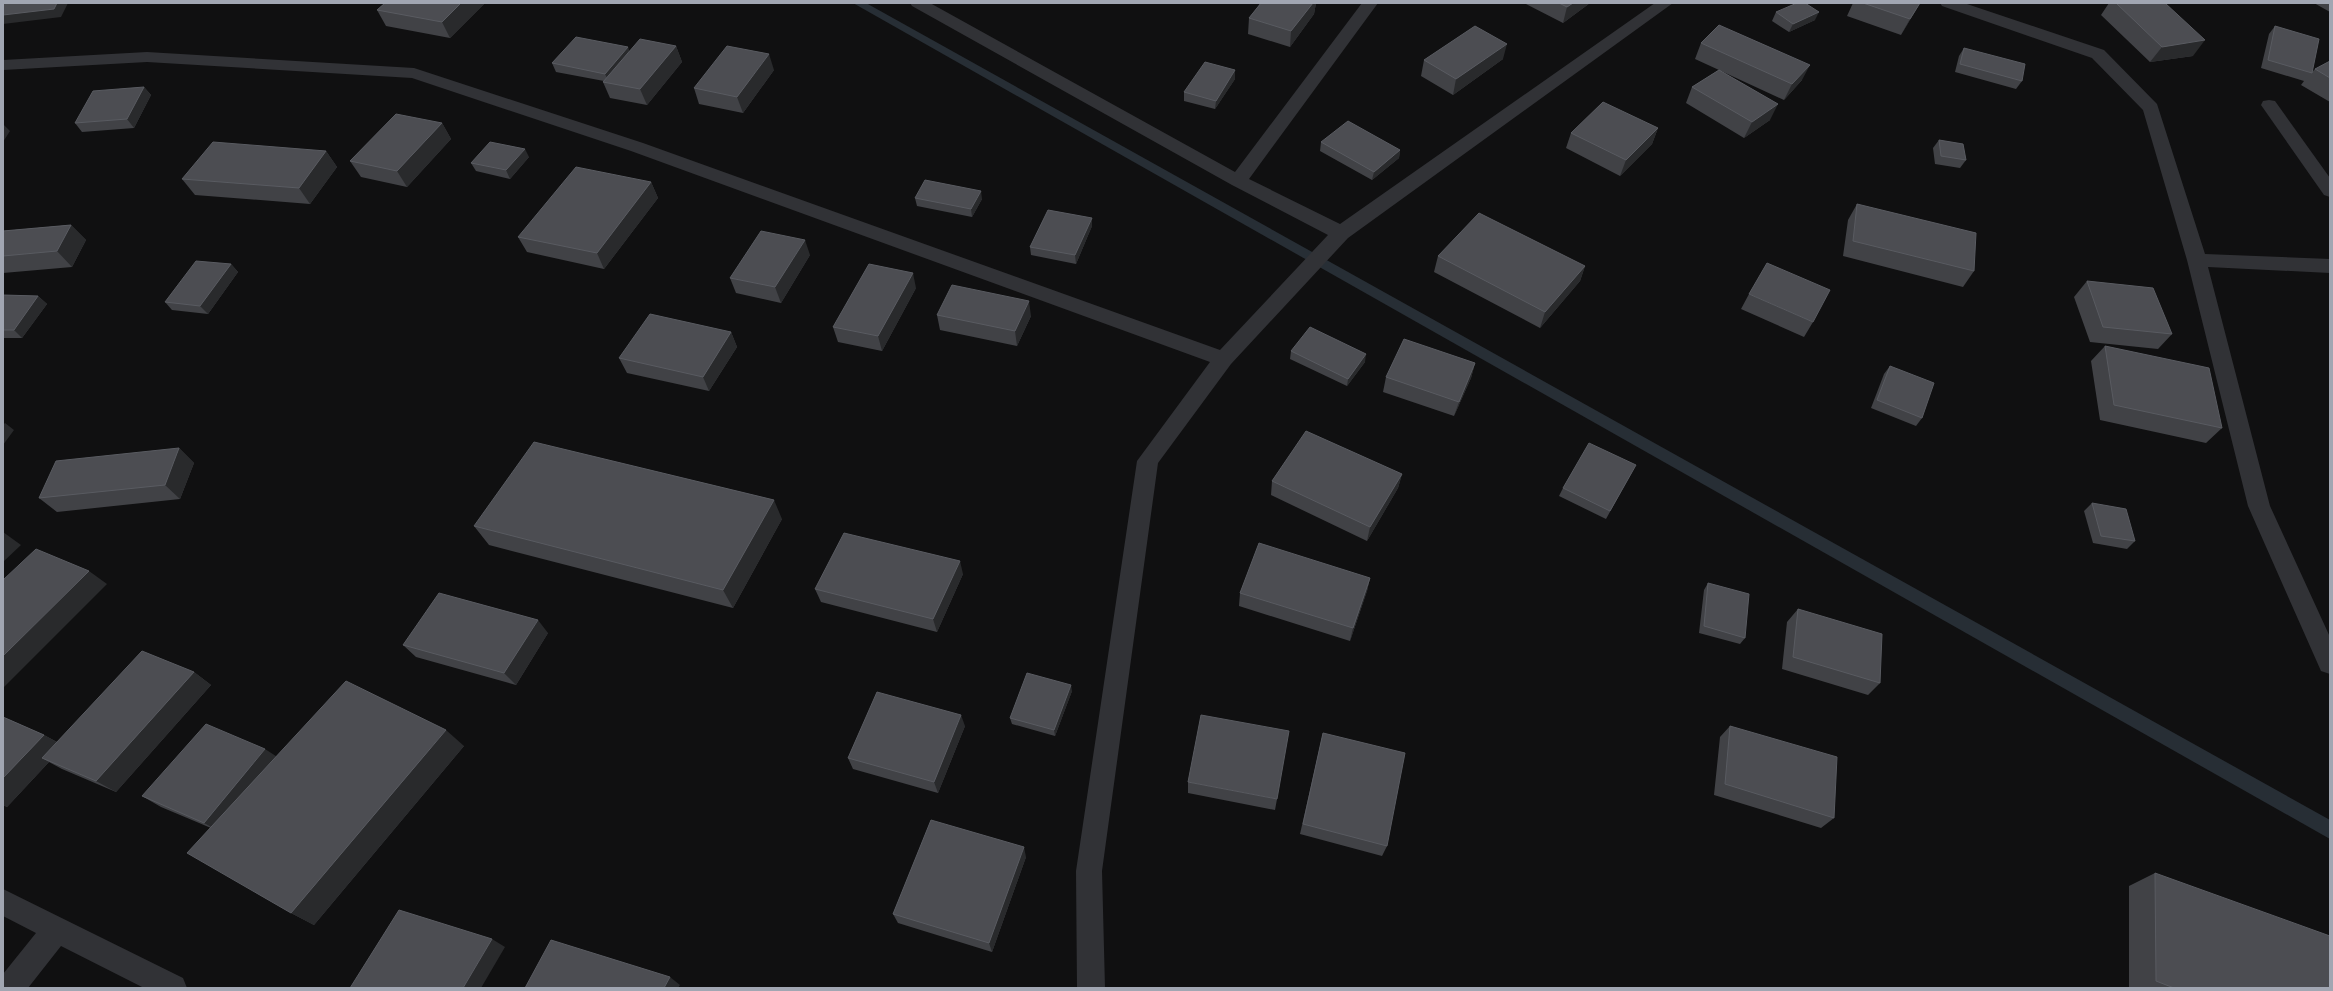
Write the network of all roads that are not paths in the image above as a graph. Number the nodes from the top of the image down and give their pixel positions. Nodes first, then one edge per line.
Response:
1 (918, 3) edge
2 (1370, 3) edge
3 (1665, 3) edge
4 (1948, 3) edge
5 (3, 65) edge
6 (2269, 105) dead end
7 (1238, 181) junction
8 (2330, 191) edge
9 (1341, 233) junction
10 (2196, 260) junction
11 (2330, 266) edge
12 (1224, 359) junction
13 (2330, 663) edge
14 (3, 902) edge
15 (57, 929) junction
16 (10, 988) edge
17 (173, 988) edge
18 (1091, 988) edge

1 - 7 street
2 - 7 street
3 - 9 street
4 - 10 street
5 - 12 street
6 - 8 lane
7 - 9 street
9 - 12 street
10 - 11 street
10 - 13 street
12 - 18 street
14 - 15 street
15 - 16 street
15 - 17 street

